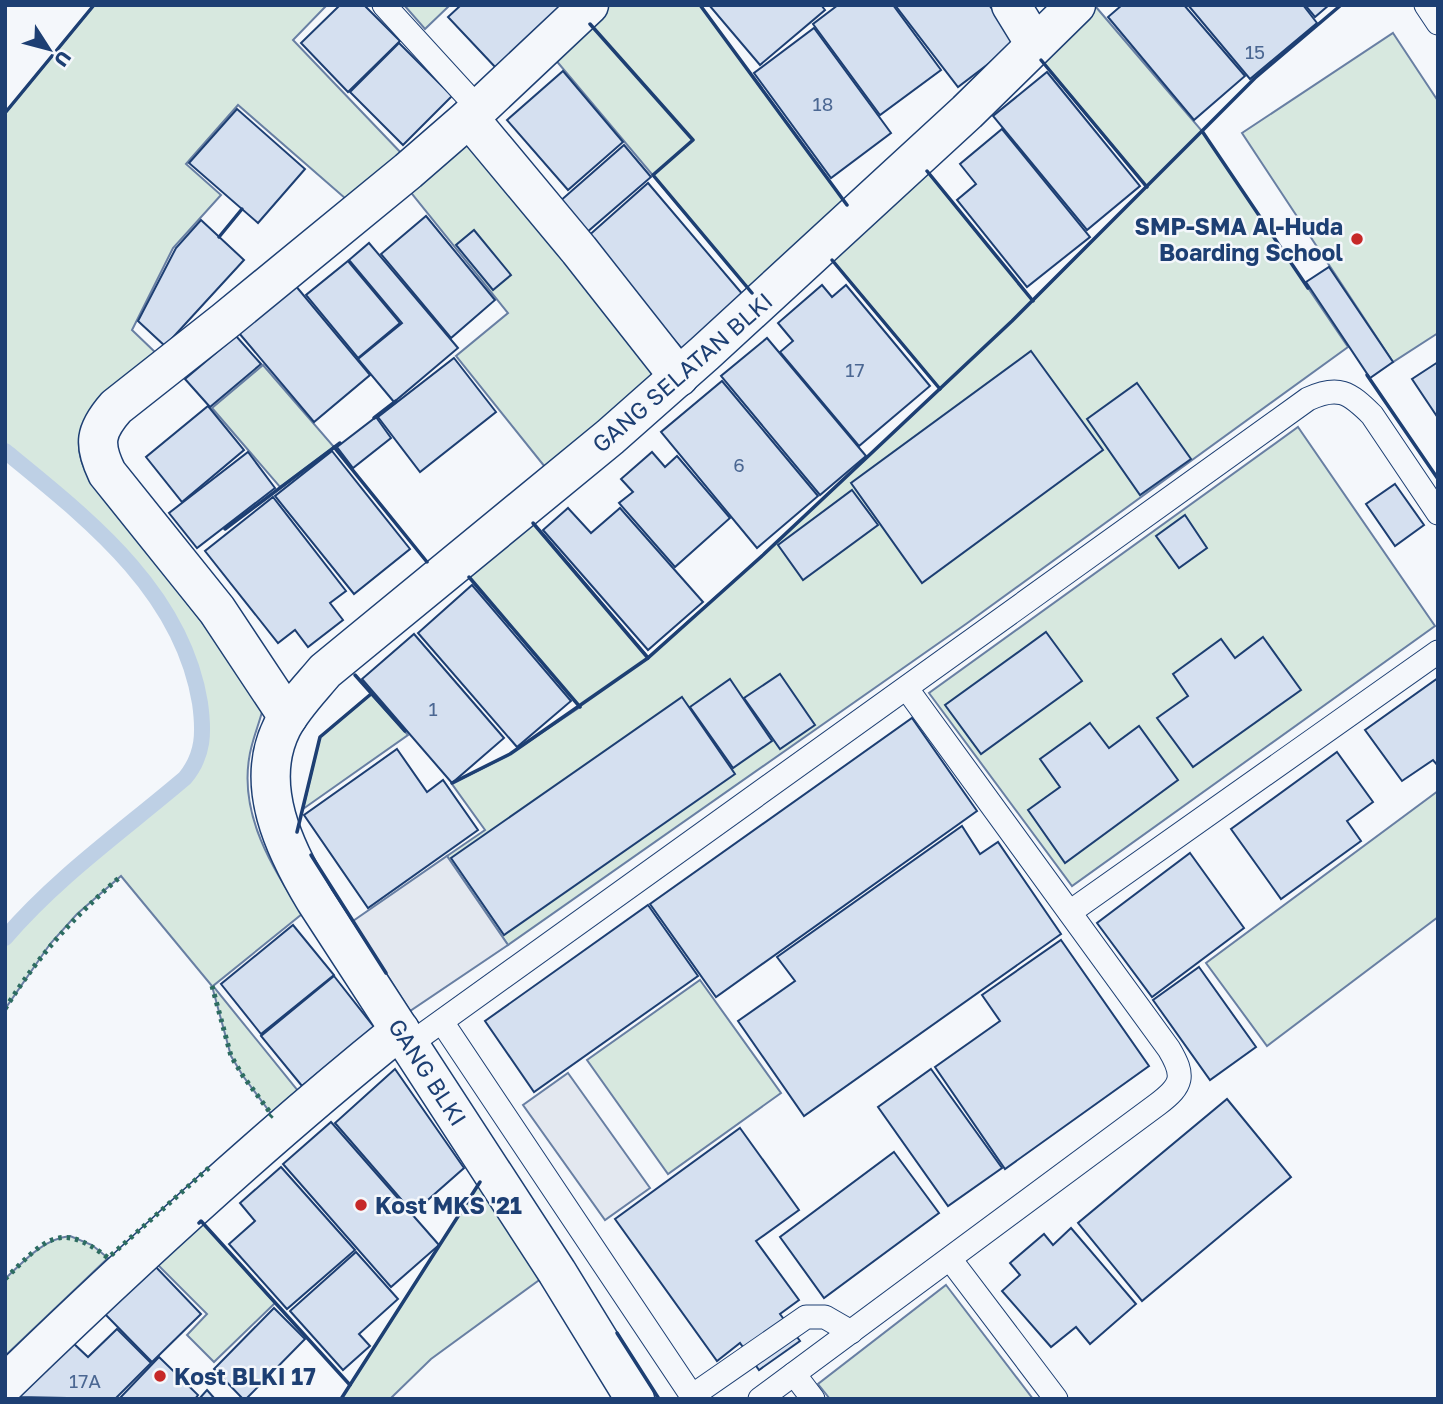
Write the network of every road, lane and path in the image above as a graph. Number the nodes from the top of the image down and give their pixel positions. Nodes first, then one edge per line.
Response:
1 (384, 5) edge
2 (589, 5) edge
3 (1011, 5) edge
4 (1076, 5) edge
5 (1426, 5) edge
6 (1438, 23) edge
7 (1035, 44) junction
8 (474, 113) junction
9 (679, 377) junction
10 (1438, 513) edge
11 (1438, 652) edge
12 (908, 688) junction
13 (284, 723) junction
14 (1070, 912) junction
15 (442, 1022) junction
16 (405, 1037) junction
17 (950, 1259) junction
18 (851, 1332) junction
19 (794, 1374) junction
20 (5, 1384) edge
21 (693, 1397) edge
22 (635, 1399) edge
23 (760, 1399) edge
24 (813, 1399) edge
25 (1056, 1399) edge

1 - 8 lane
2 - 8 street
3 - 7 street
4 - 7 street, GANG SELATAN BLKI
5 - 6 lane
7 - 9 street, GANG SELATAN BLKI
8 - 9 street
8 - 13 street
9 - 13 street, GANG SELATAN BLKI
10 - 12 lane
11 - 14 lane
12 - 14 lane
12 - 15 lane
13 - 16 street, GANG BLKI
14 - 17 lane
15 - 16 lane
15 - 21 lane
16 - 20 street
16 - 22 street, GANG BLKI
17 - 18 lane
17 - 25 lane
18 - 19 lane
18 - 21 lane
19 - 23 lane
19 - 24 lane

